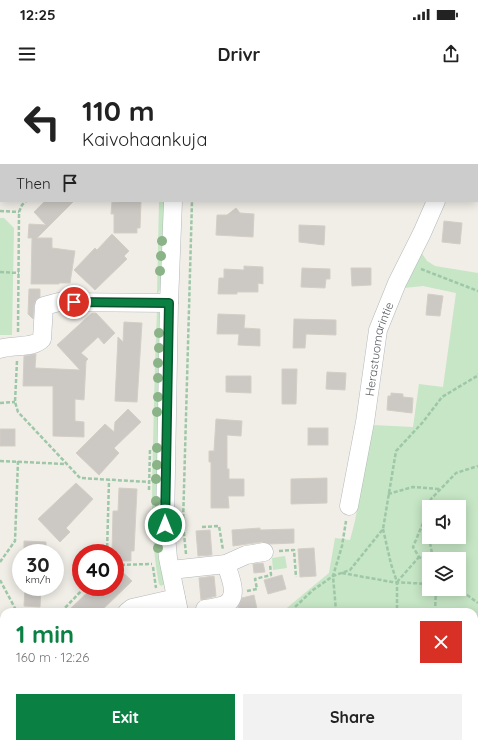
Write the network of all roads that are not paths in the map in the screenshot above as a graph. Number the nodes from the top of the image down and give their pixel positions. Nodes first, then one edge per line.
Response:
1 (173, 202) edge
2 (436, 202) edge
3 (169, 303) junction
4 (0, 349) edge
5 (349, 506) road end
6 (267, 552) road end
7 (226, 564) junction
8 (179, 569) junction
9 (177, 605) edge
10 (132, 608) edge
11 (210, 608) edge

1 - 3 street
2 - 5 street, Herastuomarintie
3 - 4 street
3 - 8 street
6 - 7 street
7 - 8 street
7 - 11 street
8 - 9 street
9 - 10 street

